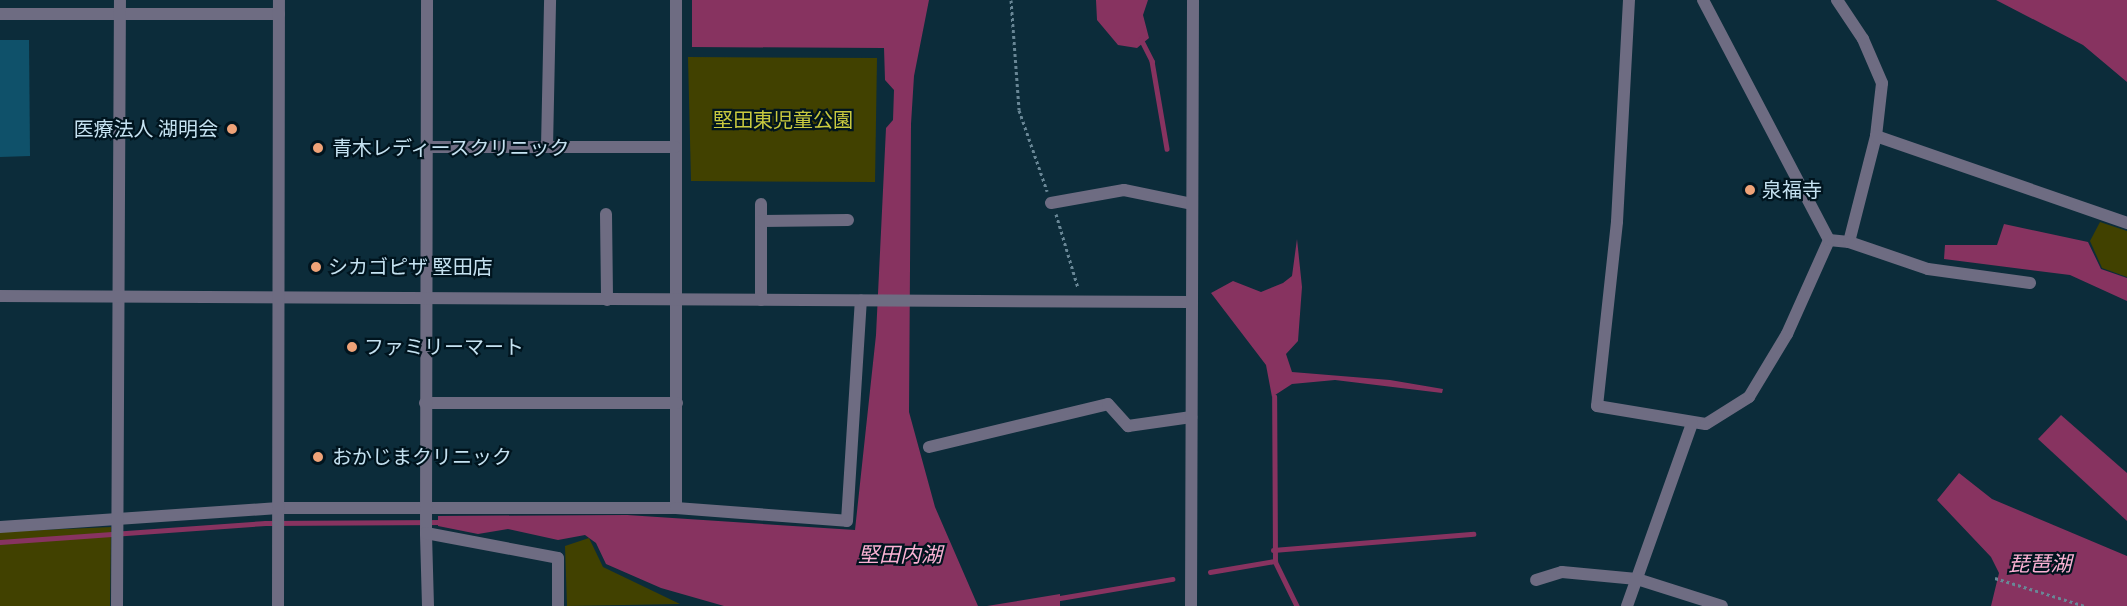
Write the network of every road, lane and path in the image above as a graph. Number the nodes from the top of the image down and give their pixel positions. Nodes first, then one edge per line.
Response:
1 (46, 0) edge
2 (120, 0) edge
3 (279, 0) edge
4 (427, 0) edge
5 (550, 0) edge
6 (676, 0) edge
7 (1011, 0) edge
8 (1193, 0) edge
9 (1629, 0) edge
10 (1703, 0) edge
11 (1837, 0) edge
12 (0, 14) edge
13 (46, 14) junction
14 (120, 14) junction
15 (279, 14) junction
16 (1876, 136) junction
17 (427, 147) junction
18 (547, 147) junction
19 (675, 147) junction
20 (1051, 203) junction
21 (761, 204) dead end
22 (1192, 204) junction
23 (606, 214) dead end
24 (848, 220) dead end
25 (761, 222) junction
26 (2127, 223) edge
27 (1829, 240) junction
28 (1849, 242) junction
29 (2030, 282) dead end
30 (118, 295) junction
31 (281, 295) junction
32 (0, 296) edge
33 (427, 299) junction
34 (607, 300) junction
35 (675, 300) junction
36 (761, 300) junction
37 (861, 300) junction
38 (1079, 302) junction
39 (1191, 302) junction
40 (424, 403) junction
41 (677, 403) junction
42 (1191, 417) junction
43 (1692, 423) junction
44 (929, 447) dead end
45 (426, 507) junction
46 (278, 508) junction
47 (676, 508) junction
48 (117, 521) junction
49 (0, 527) edge
50 (426, 533) junction
51 (1995, 578) dead end
52 (1637, 579) junction
53 (1536, 580) dead end
54 (117, 606) edge
55 (278, 606) edge
56 (428, 606) edge
57 (558, 606) edge
58 (1191, 606) edge
59 (1627, 606) edge
60 (1722, 606) edge
61 (2085, 606) edge

1 - 13 street
2 - 14 street
3 - 15 street
4 - 17 street
5 - 18 street
6 - 19 street
7 - 20 path
8 - 22 street
9 - 43 street
10 - 27 street
11 - 16 street
12 - 13 street
13 - 14 street
14 - 15 street
14 - 30 street
15 - 31 street
16 - 26 street
16 - 28 street
17 - 18 street
17 - 33 street
18 - 19 street
19 - 35 street
20 - 22 street
20 - 38 path
21 - 25 street
22 - 39 street
23 - 34 street
24 - 25 street
25 - 36 street
27 - 28 street
27 - 43 street
28 - 29 street
30 - 31 street
30 - 32 street
30 - 48 street
31 - 33 street
31 - 46 street
33 - 34 street
33 - 40 street
34 - 35 street
35 - 36 street
35 - 41 street
36 - 37 street
37 - 38 street
37 - 47 street
38 - 39 street
39 - 42 street
40 - 41 street
40 - 45 street
41 - 47 street
42 - 44 street
42 - 58 street
43 - 52 street
45 - 46 street
45 - 47 street
45 - 50 street
46 - 48 street
46 - 55 street
48 - 49 street
48 - 54 street
50 - 56 street
50 - 57 street
51 - 61 path
52 - 53 street
52 - 59 street
52 - 60 street

